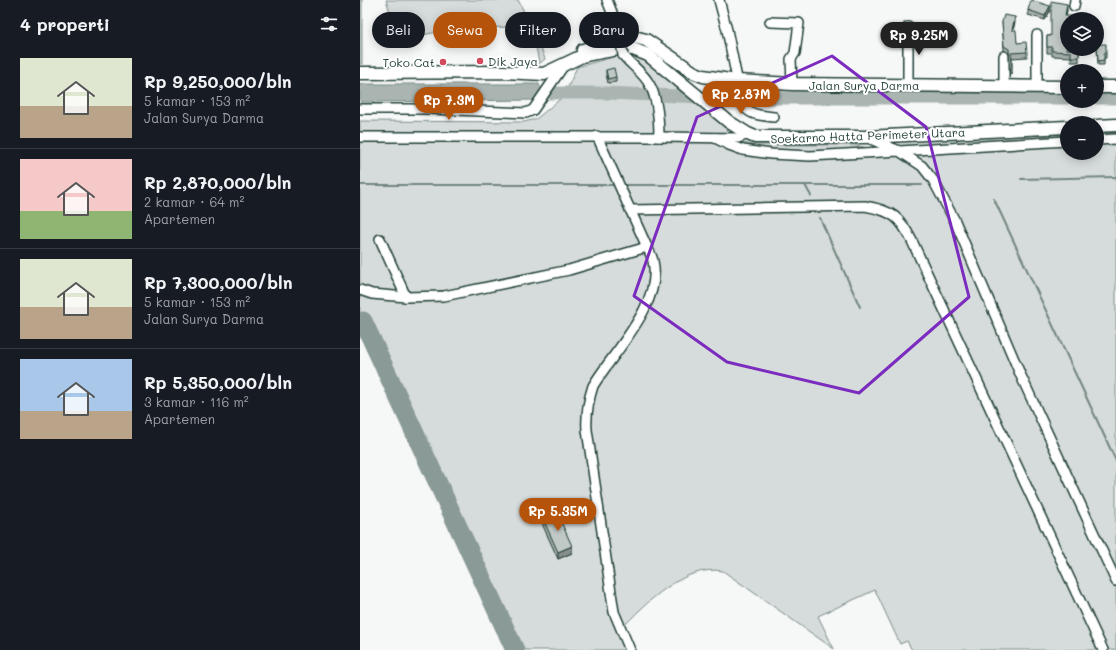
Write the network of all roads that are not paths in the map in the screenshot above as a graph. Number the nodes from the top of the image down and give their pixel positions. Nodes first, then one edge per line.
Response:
1 (607, 0) edge
2 (719, 0) edge
3 (770, 22) dead end
4 (908, 27) dead end
5 (1037, 35) dead end
6 (1004, 56) dead end
7 (565, 64) junction
8 (360, 73) edge
9 (536, 73) junction
10 (360, 80) edge
11 (792, 84) junction
12 (908, 85) junction
13 (738, 86) junction
14 (1004, 86) junction
15 (1038, 86) junction
16 (1060, 87) edge
17 (1104, 87) edge
18 (1116, 88) edge
19 (360, 110) edge
20 (774, 117) dead end
21 (1116, 125) edge
22 (1104, 126) edge
23 (1060, 127) edge
24 (748, 134) junction
25 (597, 136) junction
26 (660, 136) junction
27 (360, 137) edge
28 (866, 137) junction
29 (715, 138) junction
30 (1116, 139) edge
31 (1104, 140) edge
32 (1060, 141) edge
33 (900, 151) junction
34 (630, 210) junction
35 (380, 239) dead end
36 (647, 247) junction
37 (360, 290) edge
38 (406, 297) junction
39 (1116, 581) edge
40 (630, 650) edge
41 (1103, 650) edge

1 - 26 street, bridge
2 - 13 street
3 - 11 street
4 - 12 street
5 - 15 street
6 - 14 street
7 - 9 main road, Soekarno Hatta Perimeter Utara
7 - 19 street
7 - 24 main road, Soekarno Hatta Perimeter Utara
8 - 9 main road, Jalan Surya Darma
9 - 10 main road, Jalan Surya Darma
9 - 13 main road, Jalan Surya Darma
11 - 12 main road, Jalan Surya Darma
11 - 13 main road, Jalan Surya Darma
12 - 14 main road, Jalan Surya Darma
13 - 20 street
14 - 15 main road, Jalan Surya Darma
15 - 16 main road, Jalan Surya Darma
17 - 18 main road
21 - 22 main road
23 - 28 main road, Soekarno Hatta Perimeter Utara
24 - 28 main road, Soekarno Hatta Perimeter Utara
24 - 29 street
25 - 26 street
25 - 27 street
25 - 34 street
26 - 29 street
28 - 33 street
29 - 33 street
30 - 31 street
32 - 33 street
33 - 39 street
34 - 36 street
34 - 41 street
35 - 38 street
36 - 38 street
36 - 40 street
37 - 38 street

